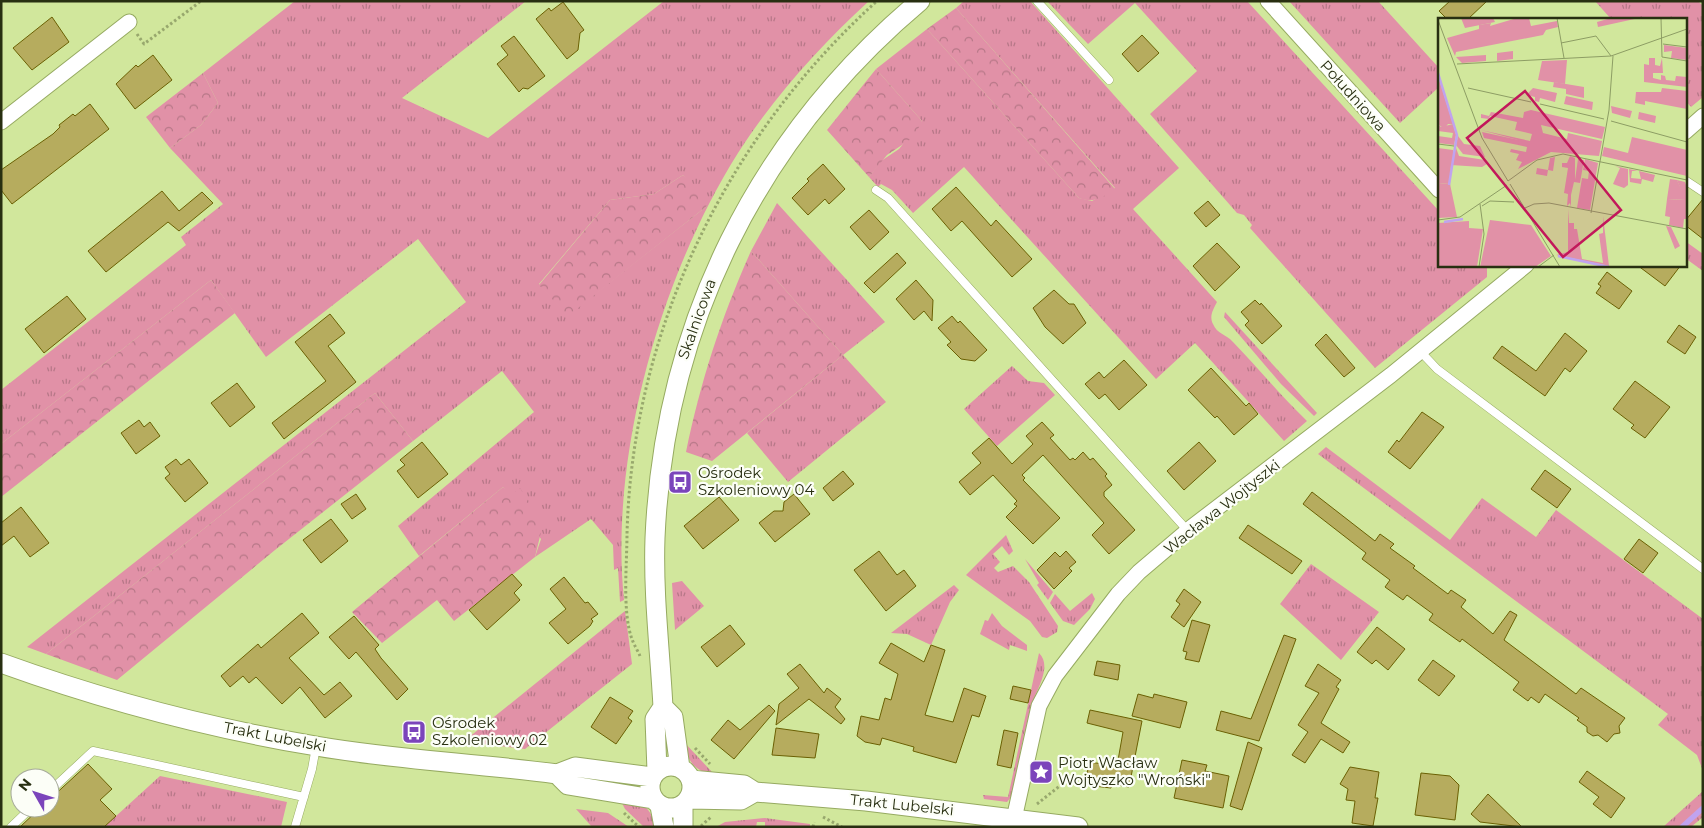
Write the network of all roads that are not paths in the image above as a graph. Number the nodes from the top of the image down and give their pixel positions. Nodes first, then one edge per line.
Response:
1 (920, 1) edge
2 (1037, 1) edge
3 (1268, 1) edge
4 (129, 22) road end
5 (1109, 80) dead end
6 (1703, 116) edge
7 (1, 122) edge
8 (1686, 131) edge
9 (1686, 181) edge
10 (1438, 189) edge
11 (876, 190) dead end
12 (1703, 192) edge
13 (1516, 268) edge
14 (1420, 351) junction
15 (1188, 531) junction
16 (1703, 568) edge
17 (1, 663) edge
18 (663, 707) junction
19 (316, 746) junction
20 (557, 774) junction
21 (654, 774) junction
22 (686, 774) junction
23 (60, 782) edge
24 (756, 792) junction
25 (304, 797) junction
26 (656, 802) junction
27 (686, 802) junction
28 (21, 818) edge
29 (1014, 819) junction
30 (11, 827) edge
31 (295, 827) edge
32 (664, 827) edge
33 (682, 827) edge
34 (1078, 827) edge

1 - 18 street, Skalnicowa
2 - 5 lane
3 - 10 street, Południowa
4 - 7 street
6 - 8 street
9 - 12 lane
11 - 15 lane
13 - 14 street, Wacława Wojtyszki
14 - 15 street, Wacława Wojtyszki
14 - 16 lane
15 - 29 street, Wacława Wojtyszki
17 - 19 street, Trakt Lubelski
18 - 21 street, Skalnicowa
18 - 22 street, Skalnicowa
19 - 20 street, Trakt Lubelski
19 - 25 lane
20 - 21 street, Trakt Lubelski
20 - 26 street, Trakt Lubelski
21 - 22 street
21 - 26 street
22 - 24 street, Trakt Lubelski
22 - 27 street
23 - 25 lane
24 - 27 street, Trakt Lubelski
24 - 29 street, Trakt Lubelski
25 - 31 lane
26 - 27 street
26 - 32 street
27 - 33 street
28 - 30 lane
29 - 34 street, Trakt Lubelski

